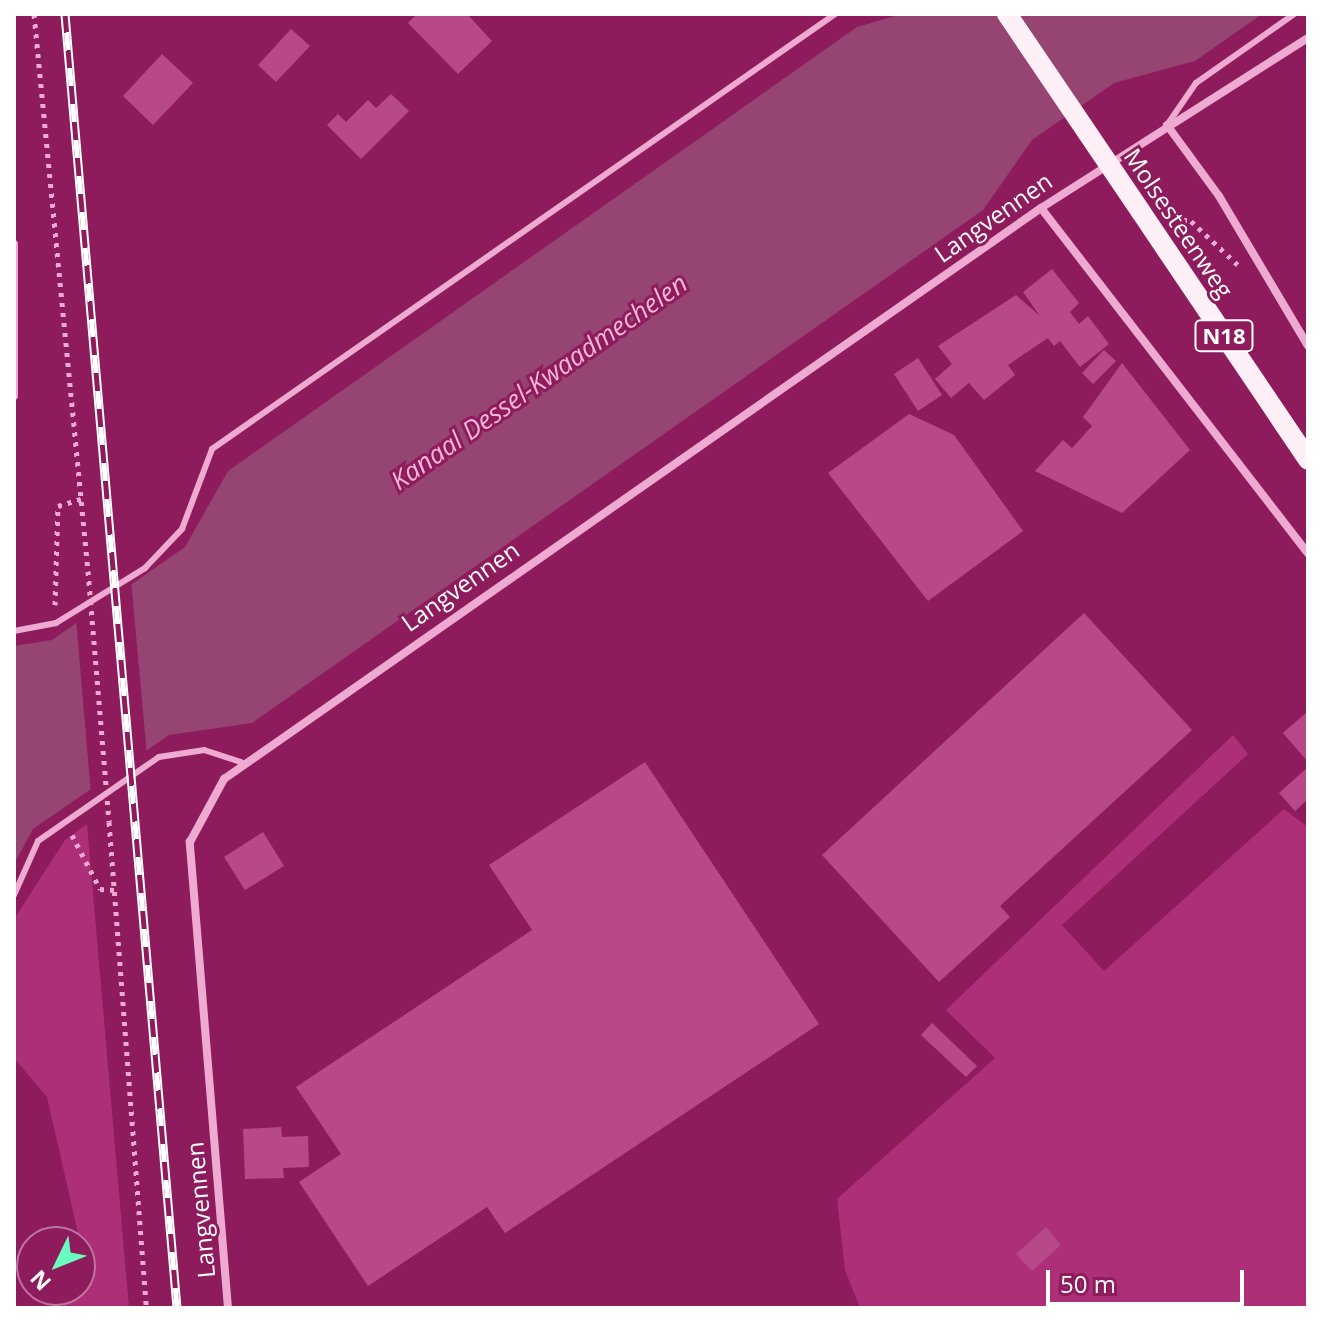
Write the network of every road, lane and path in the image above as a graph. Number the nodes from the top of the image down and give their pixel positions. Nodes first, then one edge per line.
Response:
1 (34, 14) edge
2 (835, 14) edge
3 (1007, 14) edge
4 (1294, 14) edge
5 (1308, 38) edge
6 (1167, 125) junction
7 (1041, 208) junction
8 (1141, 212) junction
9 (14, 244) edge
10 (1263, 269) junction
11 (1308, 346) edge
12 (14, 396) edge
13 (1308, 460) edge
14 (81, 499) junction
15 (1308, 553) edge
16 (56, 623) junction
17 (14, 631) edge
18 (241, 762) junction
19 (64, 819) junction
20 (114, 890) junction
21 (14, 895) edge
22 (146, 1308) edge
23 (228, 1308) edge

1 - 14 path
2 - 16 lane
3 - 8 main road, Molsesteenweg / N18, bridge
4 - 6 lane
5 - 6 street, Langvennen
6 - 7 street, Langvennen
6 - 10 street, Molsesteenweg
7 - 15 street
7 - 18 street, Langvennen
8 - 10 path
8 - 13 main road, Molsesteenweg / N18
9 - 12 street
10 - 11 street, Molsesteenweg
14 - 16 path
14 - 20 path, bridge
16 - 17 lane
18 - 19 lane
18 - 23 street, Langvennen
19 - 20 path
19 - 21 lane
20 - 22 path

